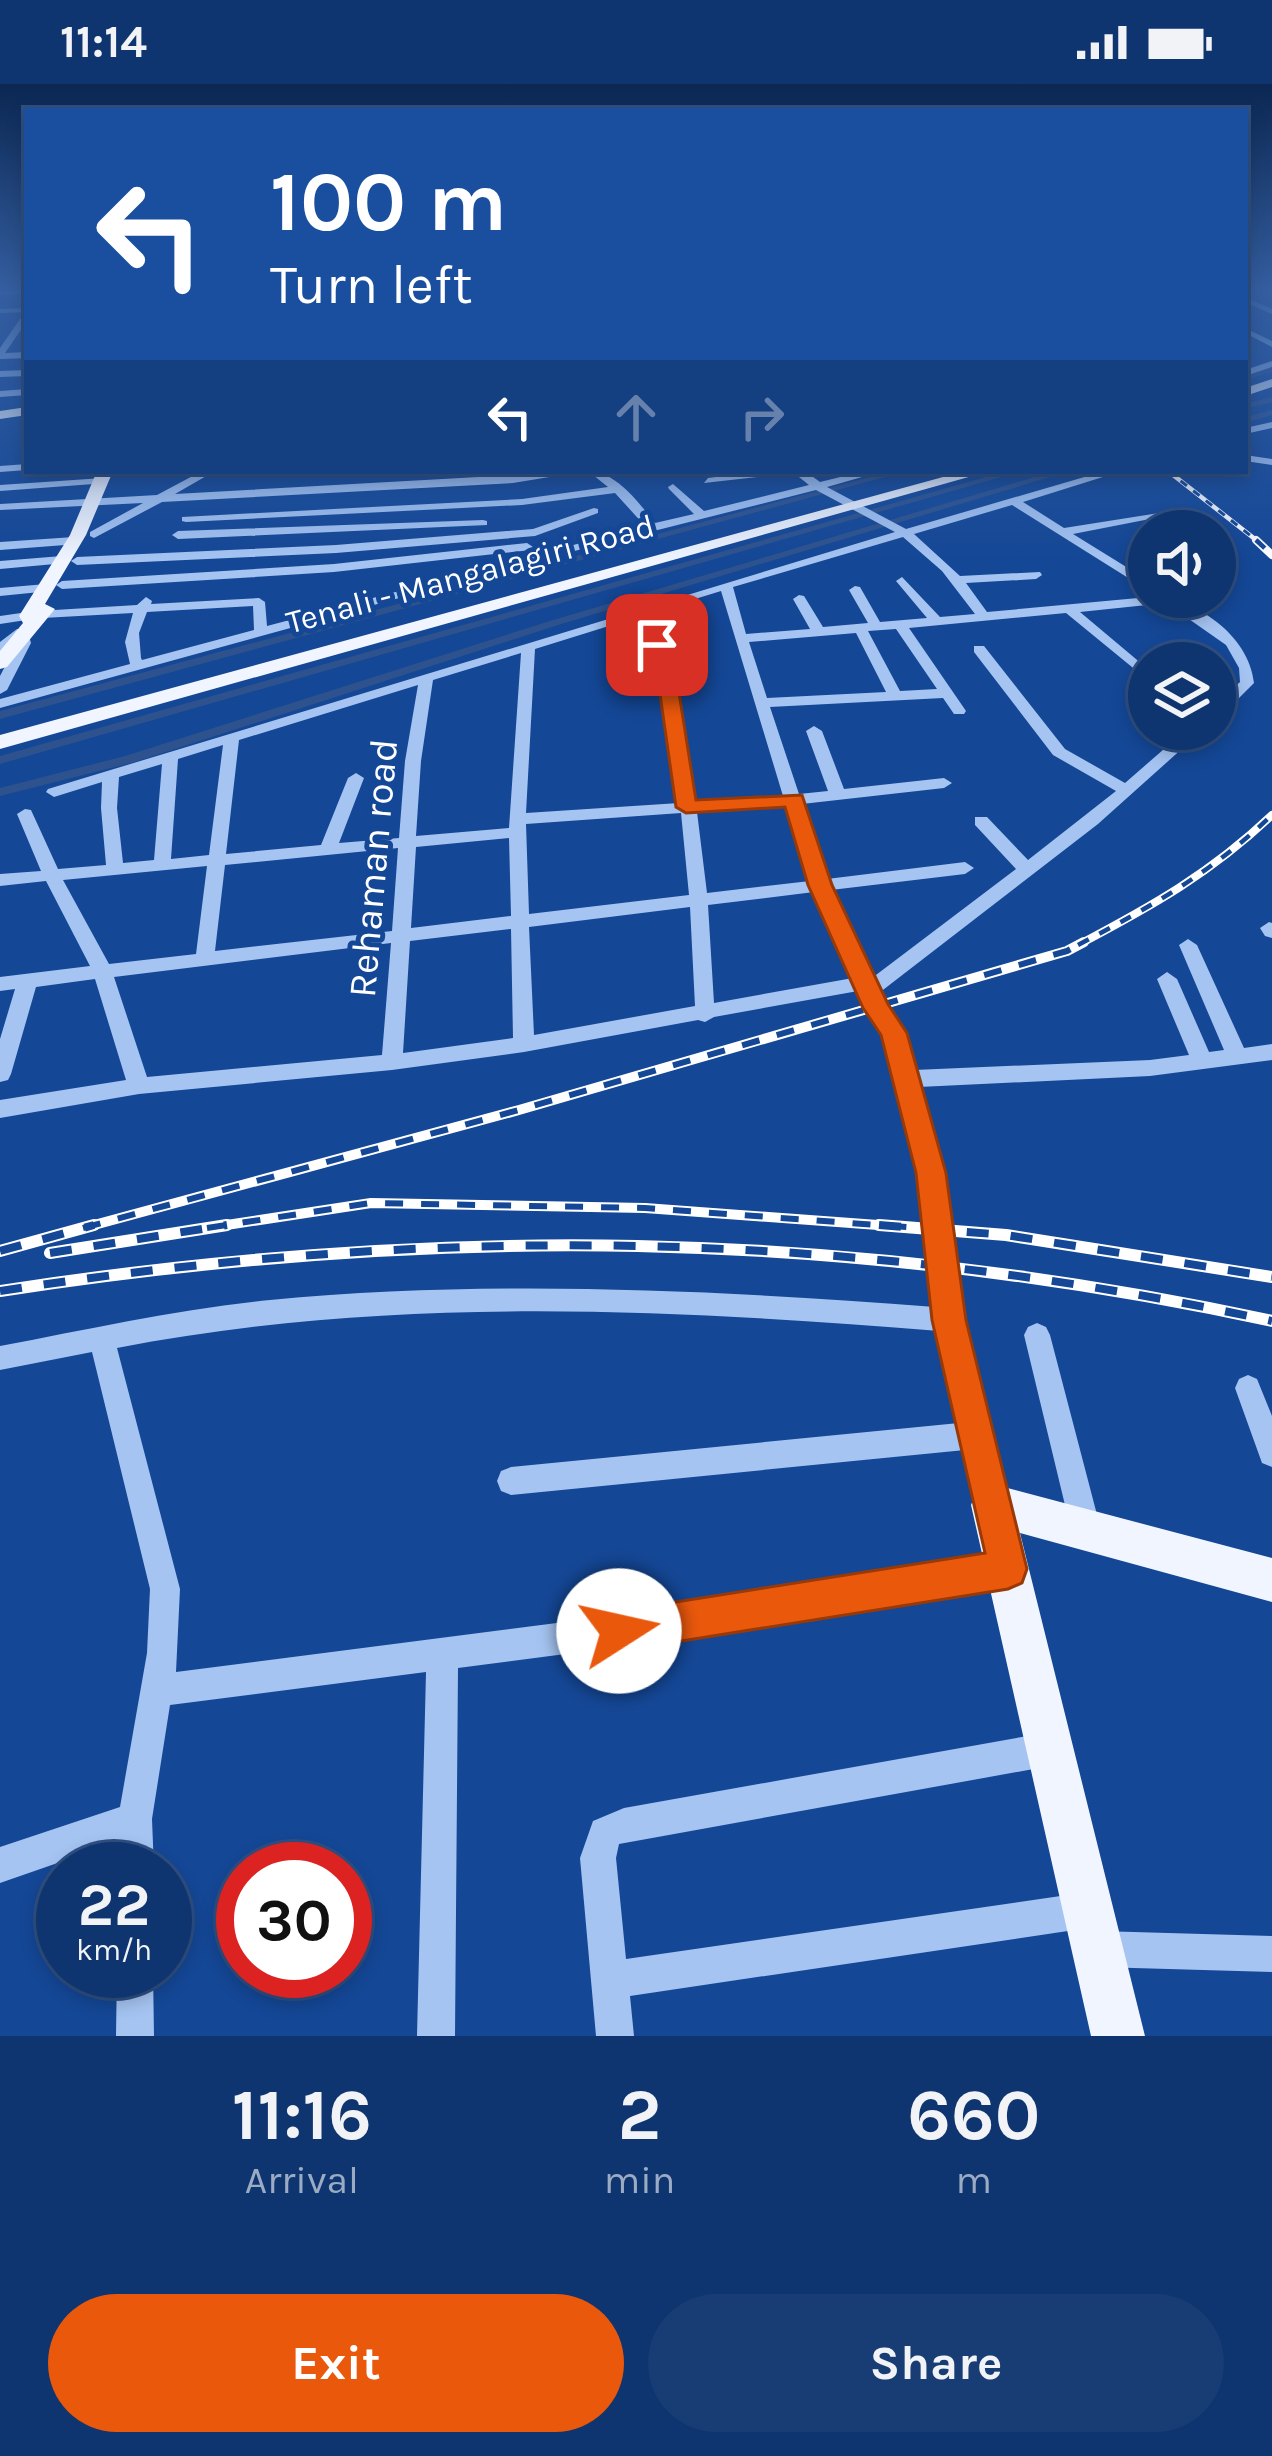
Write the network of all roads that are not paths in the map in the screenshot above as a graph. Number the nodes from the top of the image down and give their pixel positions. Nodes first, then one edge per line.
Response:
1 (204, 474) edge
2 (545, 474) edge
3 (563, 474) edge
4 (597, 474) edge
5 (700, 474) edge
6 (749, 474) edge
7 (756, 474) edge
8 (798, 474) edge
9 (865, 474) edge
10 (947, 474) edge
11 (970, 474) edge
12 (1107, 474) edge
13 (104, 476) edge
14 (511, 476) edge
15 (469, 477) edge
16 (708, 481) junction
17 (673, 487) dead end
18 (818, 487) junction
19 (0, 488) edge
20 (617, 488) junction
21 (781, 495) junction
22 (577, 496) junction
23 (192, 497) junction
24 (155, 499) junction
25 (522, 502) junction
26 (1015, 502) junction
27 (850, 505) junction
28 (0, 507) edge
29 (735, 508) junction
30 (339, 511) junction
31 (594, 511) junction
32 (703, 516) junction
33 (186, 519) junction
34 (1128, 520) edge
35 (0, 521) edge
36 (337, 527) junction
37 (654, 529) junction
38 (901, 531) junction
39 (1063, 532) junction
40 (81, 535) junction
41 (178, 535) junction
42 (621, 537) junction
43 (538, 538) junction
44 (0, 546) edge
45 (336, 548) junction
46 (168, 556) junction
47 (0, 565) edge
48 (334, 568) junction
49 (1128, 571) edge
50 (1036, 575) dead end
51 (161, 580) junction
52 (959, 580) junction
53 (902, 581) dead end
54 (54, 586) junction
55 (726, 586) junction
56 (855, 590) dead end
57 (0, 592) edge
58 (799, 599) dead end
59 (1128, 602) edge
60 (141, 609) junction
61 (1069, 609) junction
62 (646, 610) junction
63 (332, 612) junction
64 (984, 617) junction
65 (1197, 618) edge
66 (0, 620) edge
67 (31, 621) junction
68 (937, 622) junction
69 (899, 623) junction
70 (868, 627) junction
71 (261, 632) junction
72 (819, 632) junction
73 (741, 639) junction
74 (1231, 642) edge
75 (528, 648) junction
76 (1236, 648) edge
77 (0, 649) edge
78 (979, 649) dead end
79 (1128, 659) edge
80 (0, 664) edge
81 (138, 665) junction
82 (426, 680) junction
83 (0, 690) edge
84 (946, 693) junction
85 (1236, 694) edge
86 (895, 696) junction
87 (763, 703) junction
88 (0, 704) edge
89 (959, 711) dead end
90 (814, 731) dead end
91 (232, 736) junction
92 (0, 738) edge
93 (1172, 750) edge
94 (171, 754) junction
95 (111, 774) junction
96 (356, 778) dead end
97 (944, 783) dead end
98 (1126, 790) junction
99 (54, 792) dead end
100 (838, 793) junction
101 (794, 800) junction
102 (686, 807) junction
103 (25, 814) dead end
104 (981, 821) dead end
105 (518, 825) junction
106 (407, 842) junction
107 (329, 846) junction
108 (219, 857) junction
109 (161, 864) junction
110 (115, 868) junction
111 (965, 868) dead end
112 (1027, 870) junction
113 (52, 874) junction
114 (0, 880) edge
115 (820, 885) junction
116 (701, 901) junction
117 (522, 921) junction
118 (401, 934) junction
119 (1188, 945) dead end
120 (205, 956) junction
121 (102, 970) junction
122 (1167, 979) dead end
123 (28, 980) junction
124 (0, 984) edge
125 (868, 987) junction
126 (705, 1015) junction
127 (524, 1044) junction
128 (1272, 1052) edge
129 (1238, 1058) junction
130 (392, 1062) junction
131 (1203, 1063) junction
132 (0, 1074) edge
133 (906, 1079) junction
134 (139, 1086) junction
135 (0, 1108) edge
136 (949, 1320) junction
137 (1037, 1335) dead end
138 (102, 1340) junction
139 (0, 1358) edge
140 (1248, 1388) dead end
141 (976, 1435) junction
142 (1272, 1454) edge
143 (511, 1481) dead end
144 (992, 1505) junction
145 (1086, 1530) junction
146 (1008, 1569) junction
147 (1272, 1580) edge
148 (442, 1652) junction
149 (155, 1691) junction
150 (1050, 1749) junction
151 (135, 1819) junction
152 (135, 1842) edge
153 (0, 1865) edge
154 (1091, 1929) junction
155 (1272, 1954) edge
156 (611, 1980) junction
157 (135, 1998) edge
158 (135, 2036) edge
159 (436, 2036) edge
160 (615, 2036) edge
161 (1118, 2036) edge

1 - 24 street
2 - 14 street
3 - 22 street
4 - 20 street
5 - 16 street
6 - 16 street
7 - 21 street
8 - 18 street
9 - 18 street
10 - 27 main road
11 - 27 main road
12 - 26 street
13 - 19 street
13 - 40 main road
14 - 15 street
14 - 25 street
15 - 23 street
16 - 29 street
17 - 32 street
18 - 21 street
18 - 27 street
20 - 22 street
20 - 37 street
21 - 29 street
22 - 25 street
22 - 31 street
23 - 24 street
23 - 33 street
24 - 40 street
24 - 40 street
25 - 30 street
25 - 43 street
26 - 38 street
26 - 39 street
27 - 38 street
27 - 92 main road
28 - 40 street
29 - 32 street
30 - 33 street
30 - 36 street
31 - 42 street
31 - 43 street
32 - 37 street
33 - 41 street
34 - 39 street
35 - 40 street
36 - 41 street
36 - 43 street
36 - 45 street
37 - 42 street
38 - 52 street
38 - 55 street
39 - 49 street
40 - 44 street
40 - 46 street
40 - 47 street
40 - 54 main road
41 - 46 street
42 - 43 street
43 - 45 street
43 - 48 street
43 - 63 street
45 - 46 street
45 - 48 street
46 - 51 street
48 - 51 street
48 - 63 street
50 - 52 street
51 - 54 street
51 - 60 street
52 - 64 street
53 - 68 street
54 - 57 street
54 - 67 main road
55 - 62 street
55 - 73 street
56 - 70 street
58 - 72 street
59 - 61 street
60 - 67 street
60 - 71 street
60 - 81 street
61 - 64 street
61 - 79 street
62 - 75 street
62 - 102 street
63 - 71 street
64 - 68 street
65 - 74 street
66 - 67 street
67 - 77 street
67 - 80 main road
67 - 83 street
68 - 69 street
69 - 70 street
69 - 84 street
70 - 72 street
70 - 86 street
71 - 81 street
72 - 73 street
73 - 87 street
75 - 82 street
75 - 105 street
76 - 85 street
78 - 98 street
81 - 88 street
82 - 91 street
82 - 106 street, Rehaman road
84 - 86 street
84 - 89 street
86 - 87 street
87 - 101 street
90 - 100 street
91 - 94 street
91 - 108 street
93 - 98 street
94 - 95 street
94 - 109 street
95 - 99 street
95 - 110 street
96 - 107 street
97 - 100 street
98 - 112 street
100 - 101 street
101 - 102 street
101 - 115 street
102 - 105 street
102 - 116 street
103 - 113 street
104 - 112 street
105 - 106 street
105 - 117 street
106 - 107 street
106 - 118 street, Rehaman road
107 - 108 street
108 - 109 street
108 - 120 street
109 - 110 street
110 - 113 street
111 - 115 street
112 - 125 street
113 - 114 street
113 - 121 street
115 - 116 street
115 - 125 street
116 - 117 street
116 - 126 street
117 - 118 street
117 - 127 street
118 - 120 street
118 - 130 street, Rehaman road
119 - 129 street
120 - 121 street
121 - 123 street
121 - 134 street
122 - 131 street
123 - 124 street
123 - 132 street
125 - 126 street
125 - 133 street
126 - 127 street
127 - 130 street
128 - 129 street
129 - 131 street
130 - 134 street
131 - 133 street
133 - 136 street
134 - 135 street
136 - 138 street
136 - 141 street
137 - 145 street
138 - 139 street
138 - 149 street
140 - 142 street
141 - 143 street
141 - 144 street
144 - 145 main road
144 - 146 main road
145 - 147 main road
146 - 148 street
146 - 150 main road
148 - 149 street
148 - 159 street
149 - 151 street
150 - 154 main road
150 - 156 street
151 - 152 street
151 - 153 street
154 - 155 street
154 - 156 street
154 - 161 main road
156 - 160 street
157 - 158 street

